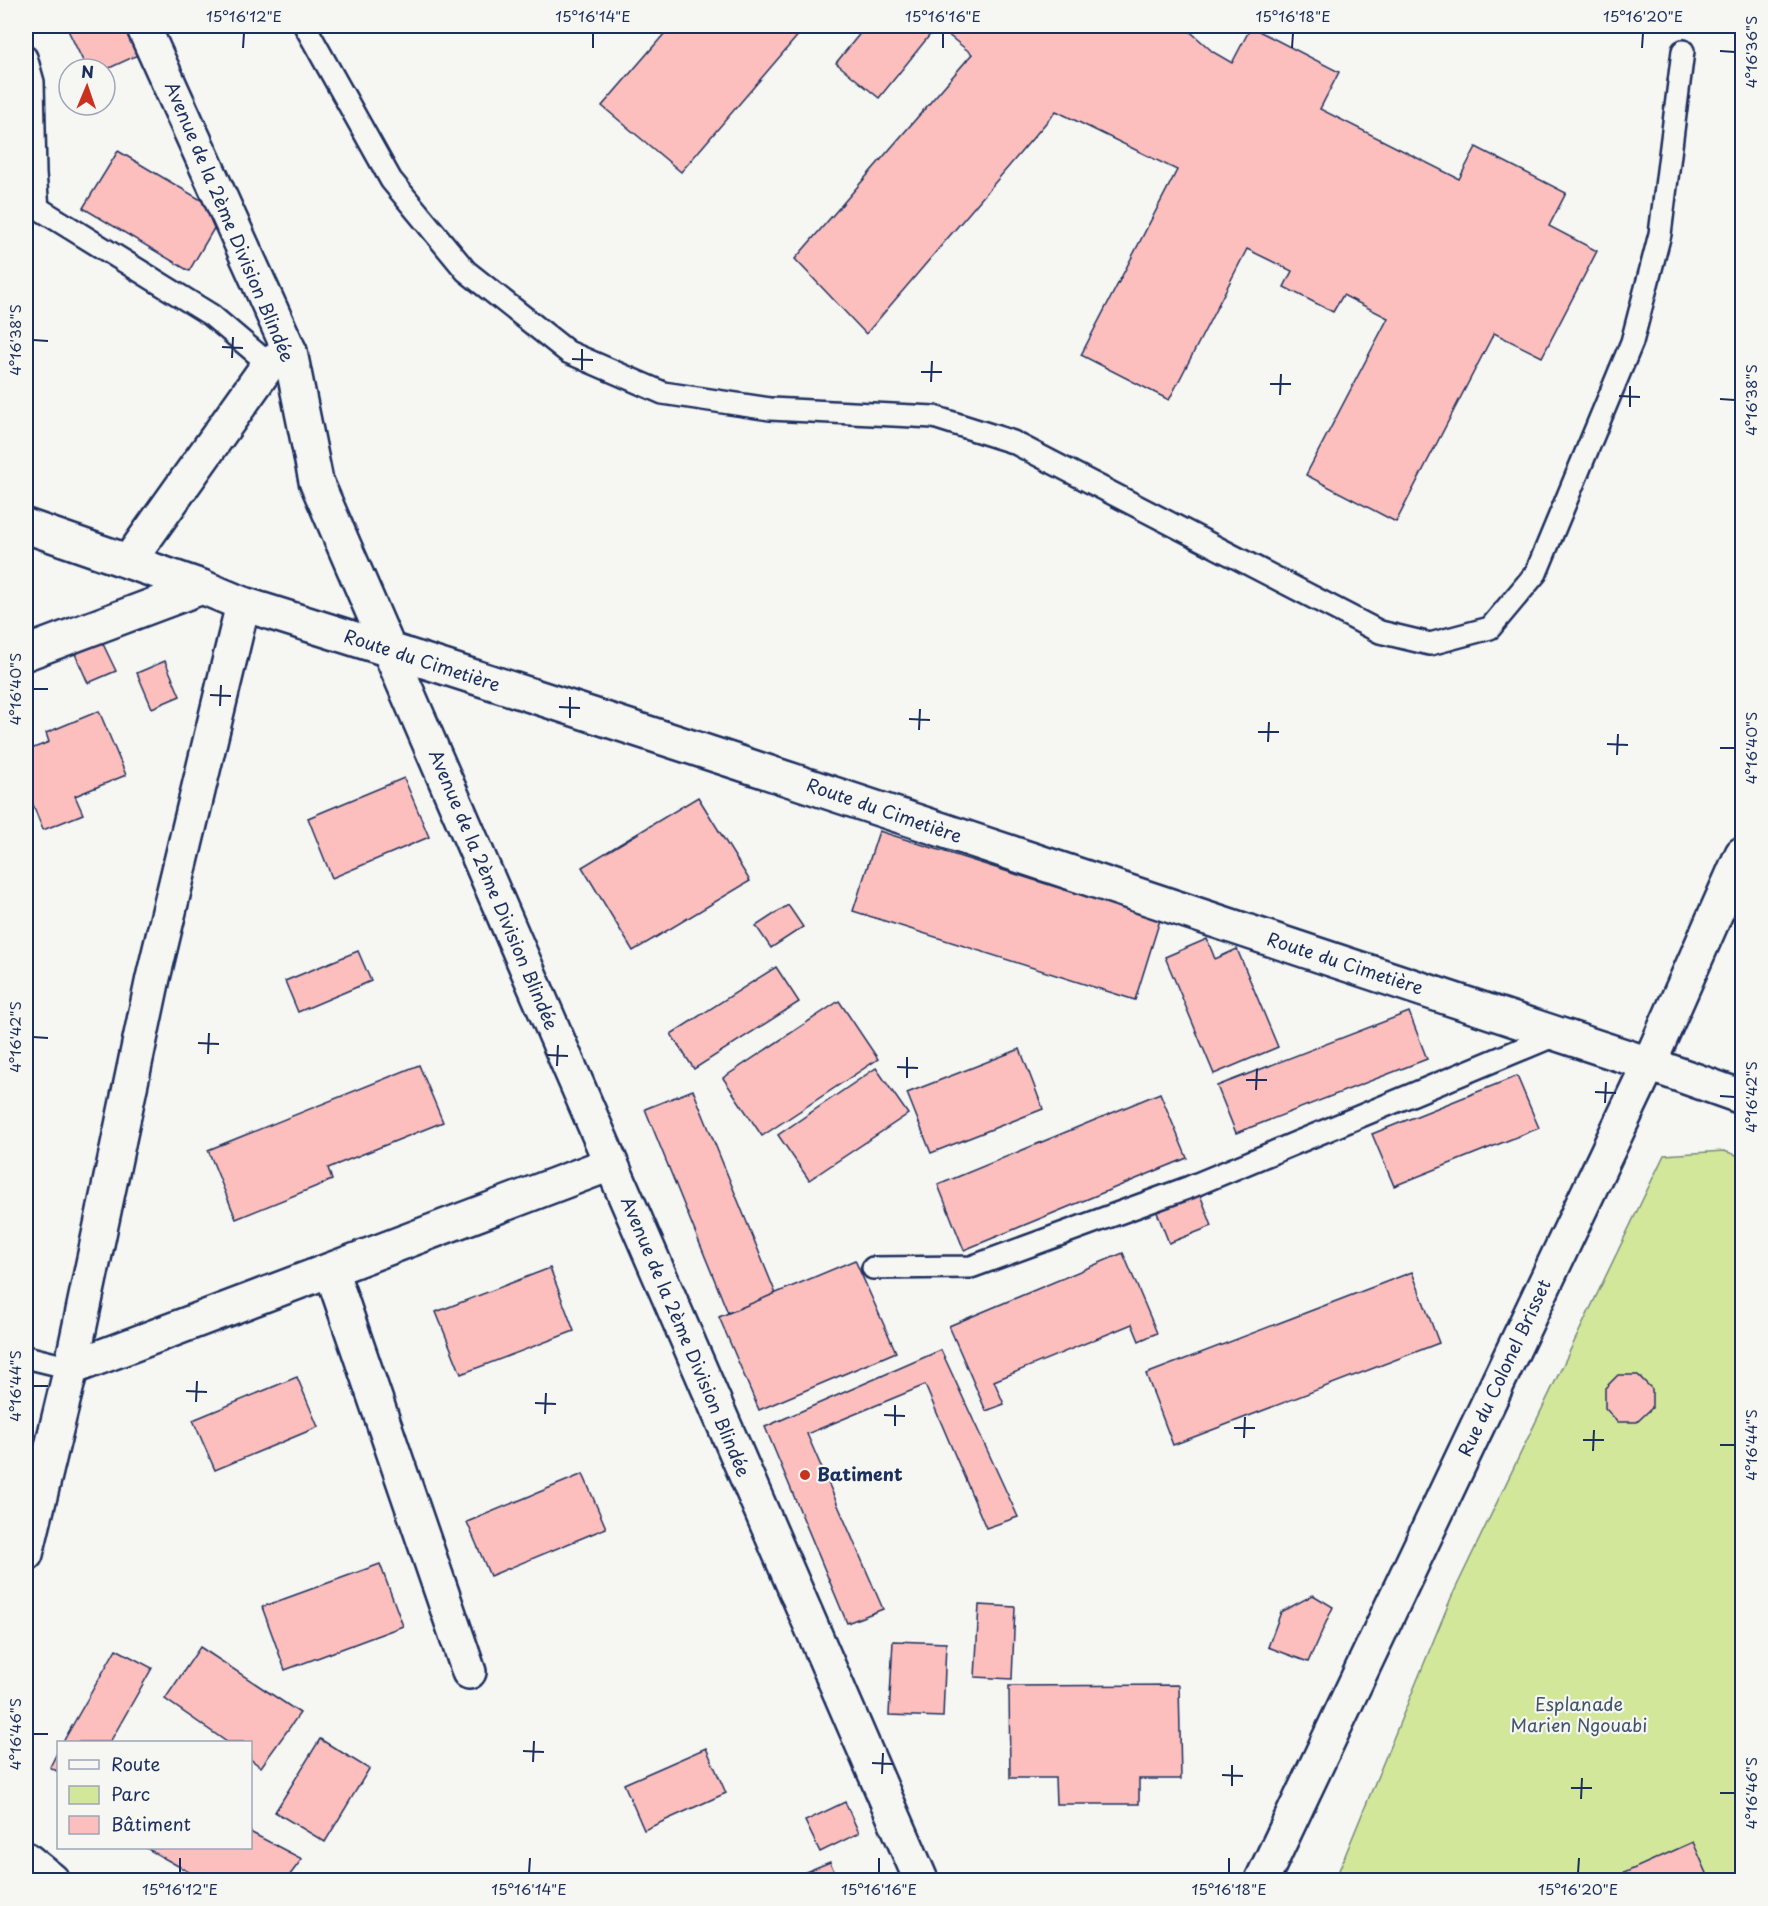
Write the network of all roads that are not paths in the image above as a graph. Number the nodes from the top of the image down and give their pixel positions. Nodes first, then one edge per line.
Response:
1 (143, 26) edge
2 (305, 26) edge
3 (1683, 51) dead end
4 (26, 57) edge
5 (30, 171) edge
6 (32, 206) edge
7 (279, 358) junction
8 (26, 526) edge
9 (129, 561) junction
10 (202, 587) junction
11 (243, 604) junction
12 (391, 650) junction
13 (26, 653) edge
14 (1743, 854) edge
15 (1558, 1035) junction
16 (1649, 1064) junction
17 (1743, 1097) edge
18 (610, 1164) junction
19 (873, 1268) dead end
20 (331, 1270) junction
21 (26, 1357) edge
22 (71, 1368) junction
23 (26, 1554) edge
24 (469, 1672) dead end
25 (26, 1859) edge
26 (52, 1881) edge
27 (921, 1881) edge
28 (1262, 1881) edge

1 - 7 street, Avenue de la 2ème Division Blindée
2 - 3 lane
4 - 5 lane
5 - 6 lane
6 - 7 lane
7 - 9 street
7 - 12 street, Avenue de la 2ème Division Blindée
8 - 9 street, Route du Cimetière
9 - 10 street, Route du Cimetière
10 - 11 street, Route du Cimetière
10 - 13 street
11 - 12 street, Route du Cimetière
11 - 22 street
12 - 15 street, Route du Cimetière
12 - 18 street, Avenue de la 2ème Division Blindée
14 - 16 street, Rue du Colonel Brisset
15 - 16 street, Route du Cimetière
15 - 19 lane
16 - 17 street, Route du Cimetière
16 - 28 street, Rue du Colonel Brisset
18 - 20 street
18 - 27 street, Avenue de la 2ème Division Blindée
20 - 22 street
20 - 24 street
21 - 22 lane
22 - 23 street
25 - 26 street

